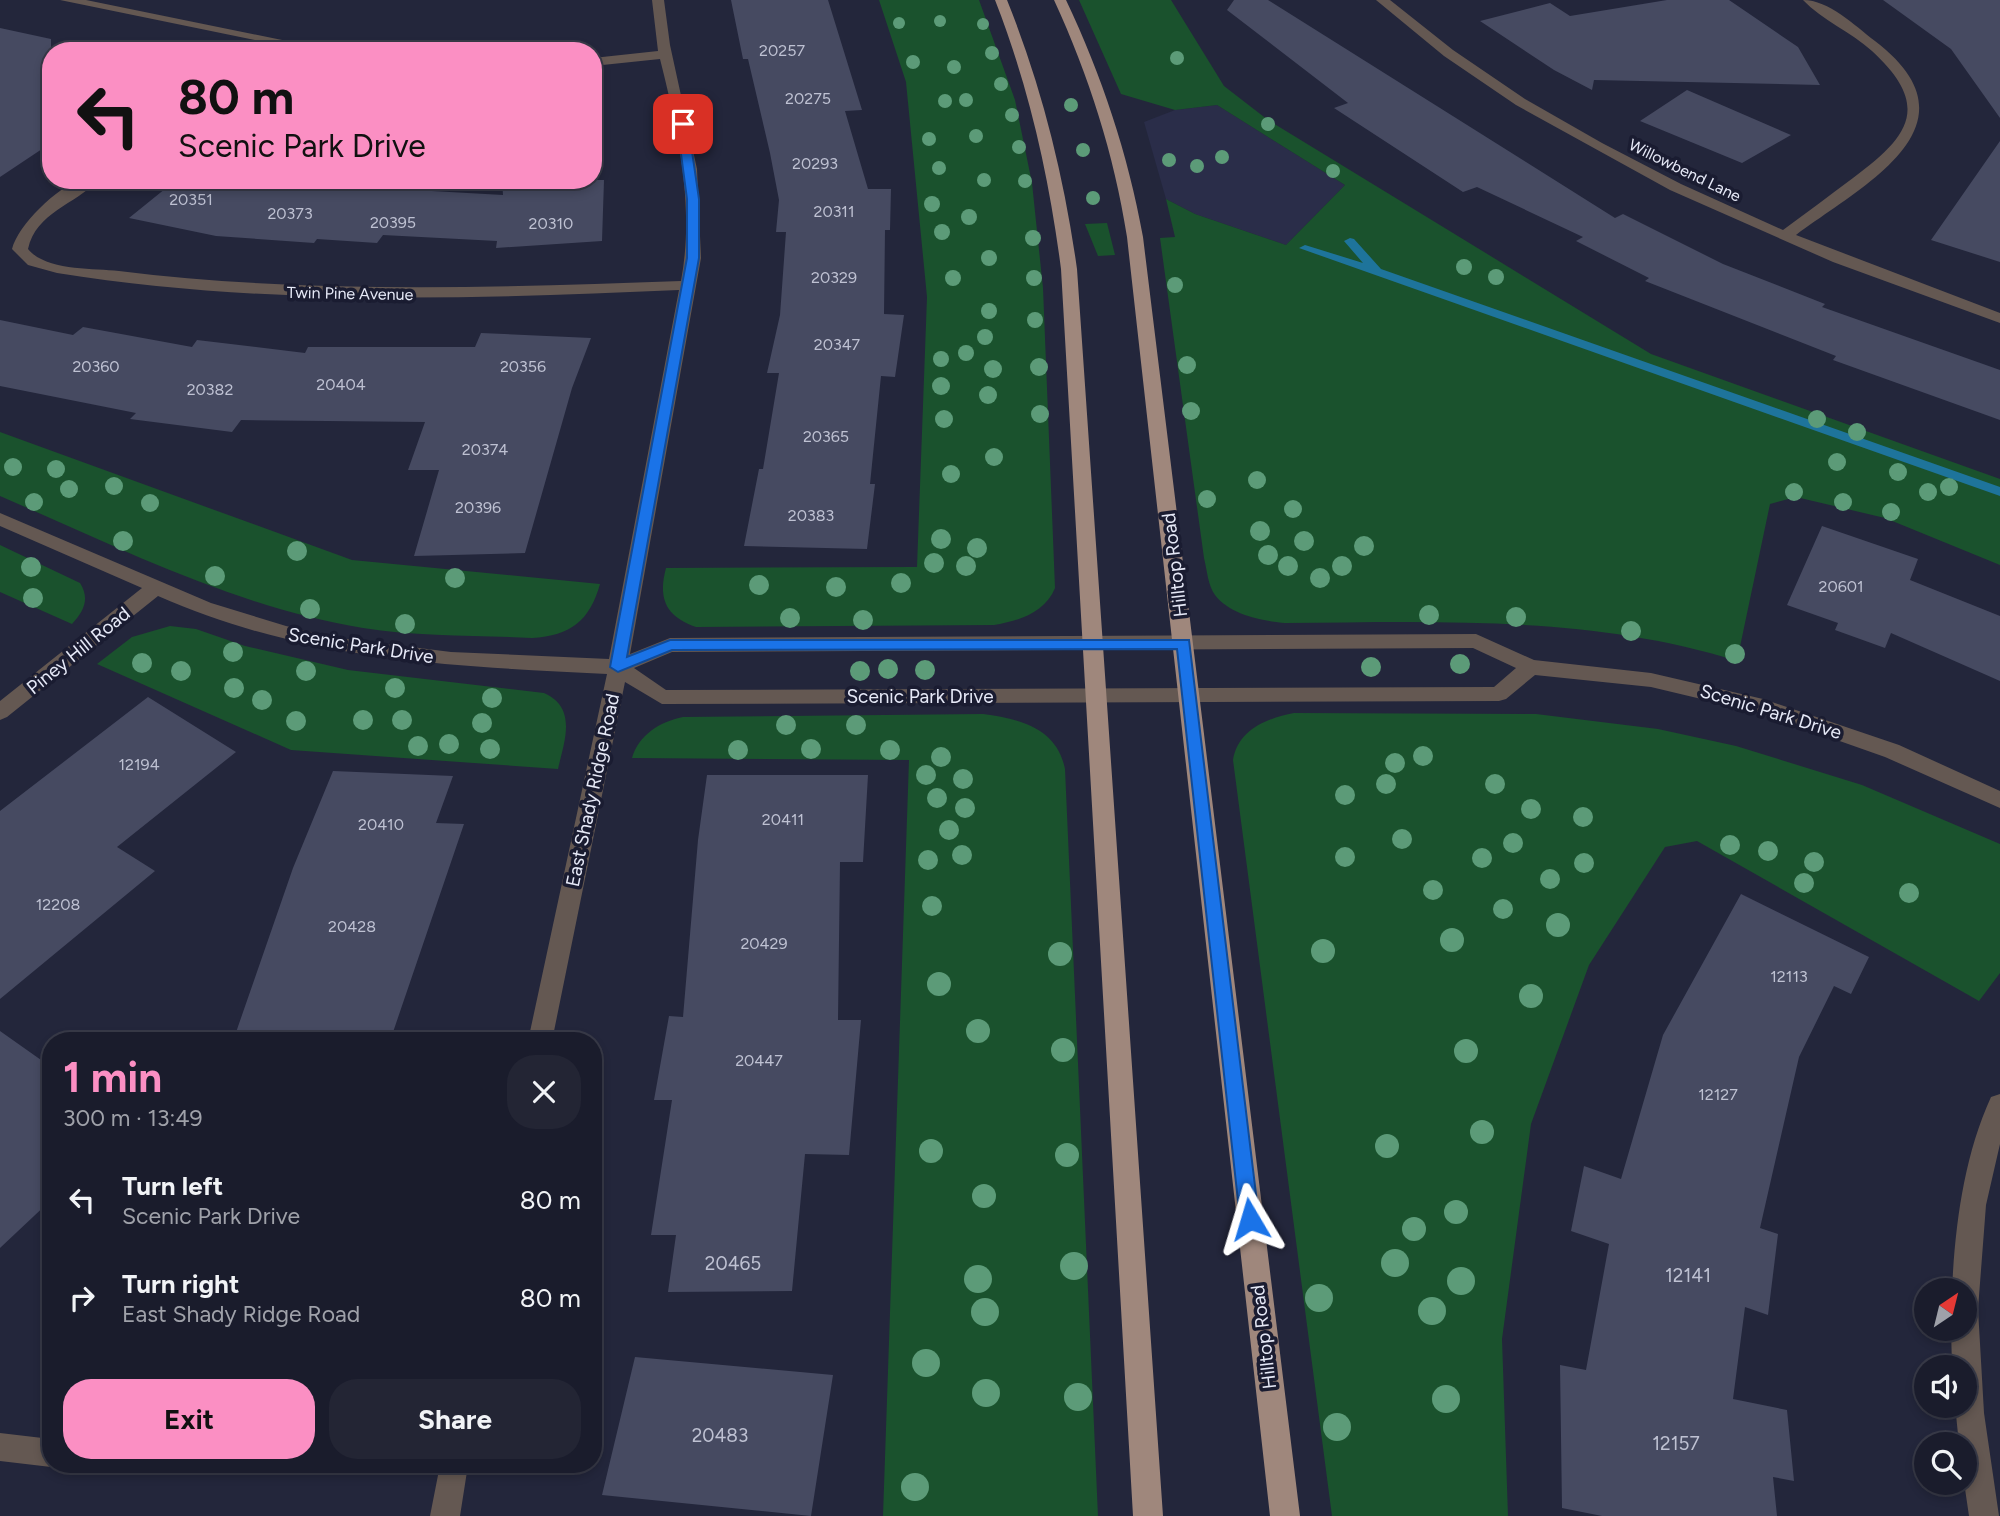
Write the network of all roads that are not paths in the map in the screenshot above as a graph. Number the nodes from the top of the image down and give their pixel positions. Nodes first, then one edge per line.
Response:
1 (66, 0) edge
2 (658, 0) edge
3 (1001, 0) edge
4 (1060, 0) edge
5 (1382, 0) edge
6 (1809, 0) edge
7 (282, 42) edge
8 (665, 54) junction
9 (602, 61) edge
10 (79, 189) edge
11 (1785, 236) junction
12 (20, 249) junction
13 (0, 254) edge
14 (688, 285) junction
15 (2000, 318) edge
16 (0, 519) edge
17 (155, 588) junction
18 (1093, 643) junction
19 (1184, 643) junction
20 (618, 667) junction
21 (1531, 667) junction
22 (1097, 696) junction
23 (1190, 696) junction
24 (0, 712) edge
25 (2000, 800) edge
26 (542, 1032) edge
27 (2000, 1105) edge
28 (0, 1447) edge
29 (42, 1452) edge
30 (453, 1473) edge
31 (445, 1516) edge
32 (1149, 1516) edge
33 (1285, 1516) edge
34 (1984, 1516) edge

1 - 7 street
2 - 8 street, East Shady Ridge Road
3 - 18 main road
4 - 19 main road, Hilltop Road
5 - 11 street, Willowbend Lane
6 - 11 street
8 - 9 street
8 - 14 street, East Shady Ridge Road
10 - 12 street
11 - 15 street, Willowbend Lane
12 - 13 street
12 - 14 street, Twin Pine Avenue
14 - 20 street, East Shady Ridge Road
16 - 17 street, Scenic Park Drive
17 - 20 street, Scenic Park Drive
17 - 24 street, Piney Hill Road
18 - 19 street, Scenic Park Drive
18 - 20 street, Scenic Park Drive
18 - 22 main road
19 - 21 street, Scenic Park Drive
19 - 23 main road, Hilltop Road
20 - 22 street, Scenic Park Drive
20 - 26 street, East Shady Ridge Road
21 - 23 street, Scenic Park Drive
21 - 25 street, Scenic Park Drive
22 - 23 street, Scenic Park Drive
22 - 32 main road
23 - 33 main road, Hilltop Road
27 - 34 street
28 - 29 street
30 - 31 street

